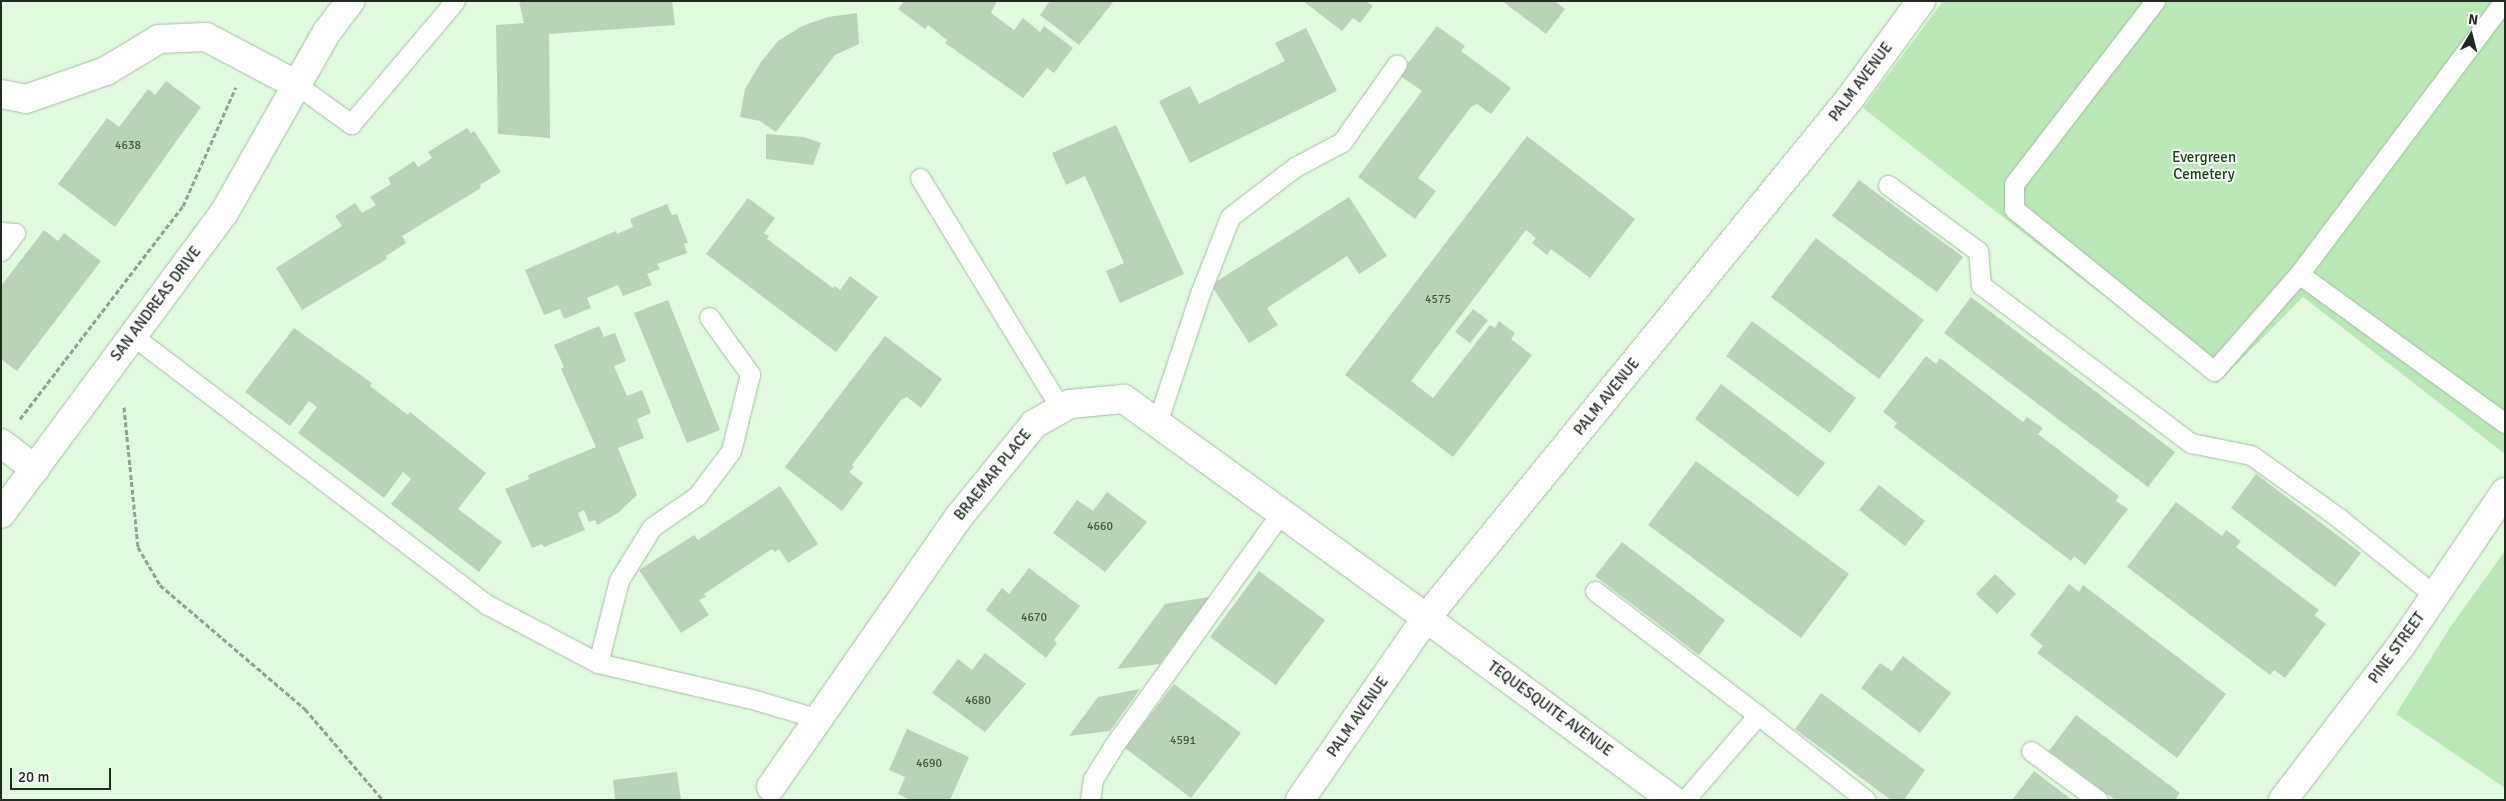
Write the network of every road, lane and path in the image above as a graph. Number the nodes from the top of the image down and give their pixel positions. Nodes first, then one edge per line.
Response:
1 (350, 1) edge
2 (455, 1) edge
3 (1921, 1) edge
4 (2154, 1) edge
5 (2504, 1) edge
6 (248, 58) junction
7 (1397, 64) dead end
8 (297, 86) junction
9 (1, 94) edge
10 (920, 178) dead end
11 (1888, 185) dead end
12 (1, 232) edge
13 (1, 251) edge
14 (2300, 274) junction
15 (709, 317) dead end
16 (133, 336) junction
17 (124, 407) dead end
18 (1061, 409) junction
19 (1157, 423) junction
20 (2505, 423) edge
21 (1, 443) edge
22 (35, 469) junction
23 (2505, 492) edge
24 (1281, 513) junction
25 (1, 514) edge
26 (1595, 591) dead end
27 (2434, 595) junction
28 (1426, 618) junction
29 (598, 663) junction
30 (1758, 715) junction
31 (819, 719) junction
32 (2031, 751) dead end
33 (772, 787) dead end
34 (383, 800) edge
35 (1090, 800) edge
36 (1300, 800) edge
37 (1673, 800) edge
38 (1685, 800) edge
39 (1866, 800) edge
40 (2098, 800) edge
41 (2283, 800) edge

1 - 8 street, SAN ANDREAS DRIVE
2 - 8 lane
3 - 28 street, PALM AVENUE
4 - 14 lane
5 - 14 lane
6 - 8 street
6 - 9 street
6 - 21 path
7 - 19 lane
8 - 16 street, SAN ANDREAS DRIVE
10 - 18 lane
11 - 27 lane
12 - 13 lane
14 - 20 lane
15 - 29 lane
16 - 22 street, SAN ANDREAS DRIVE
16 - 29 lane
17 - 34 path
18 - 19 street, BRAEMAR PLACE
18 - 31 street, BRAEMAR PLACE
19 - 24 street, BRAEMAR PLACE
21 - 22 street
22 - 25 street, SAN ANDREAS DRIVE
23 - 27 street, PINE STREET
24 - 28 street, BRAEMAR PLACE
24 - 35 lane
26 - 30 lane
27 - 41 street, PINE STREET
28 - 36 street, PALM AVENUE
28 - 37 street, TEQUESQUITE AVENUE
29 - 31 lane
30 - 38 lane
30 - 39 lane
31 - 33 street, BRAEMAR PLACE
32 - 40 lane

